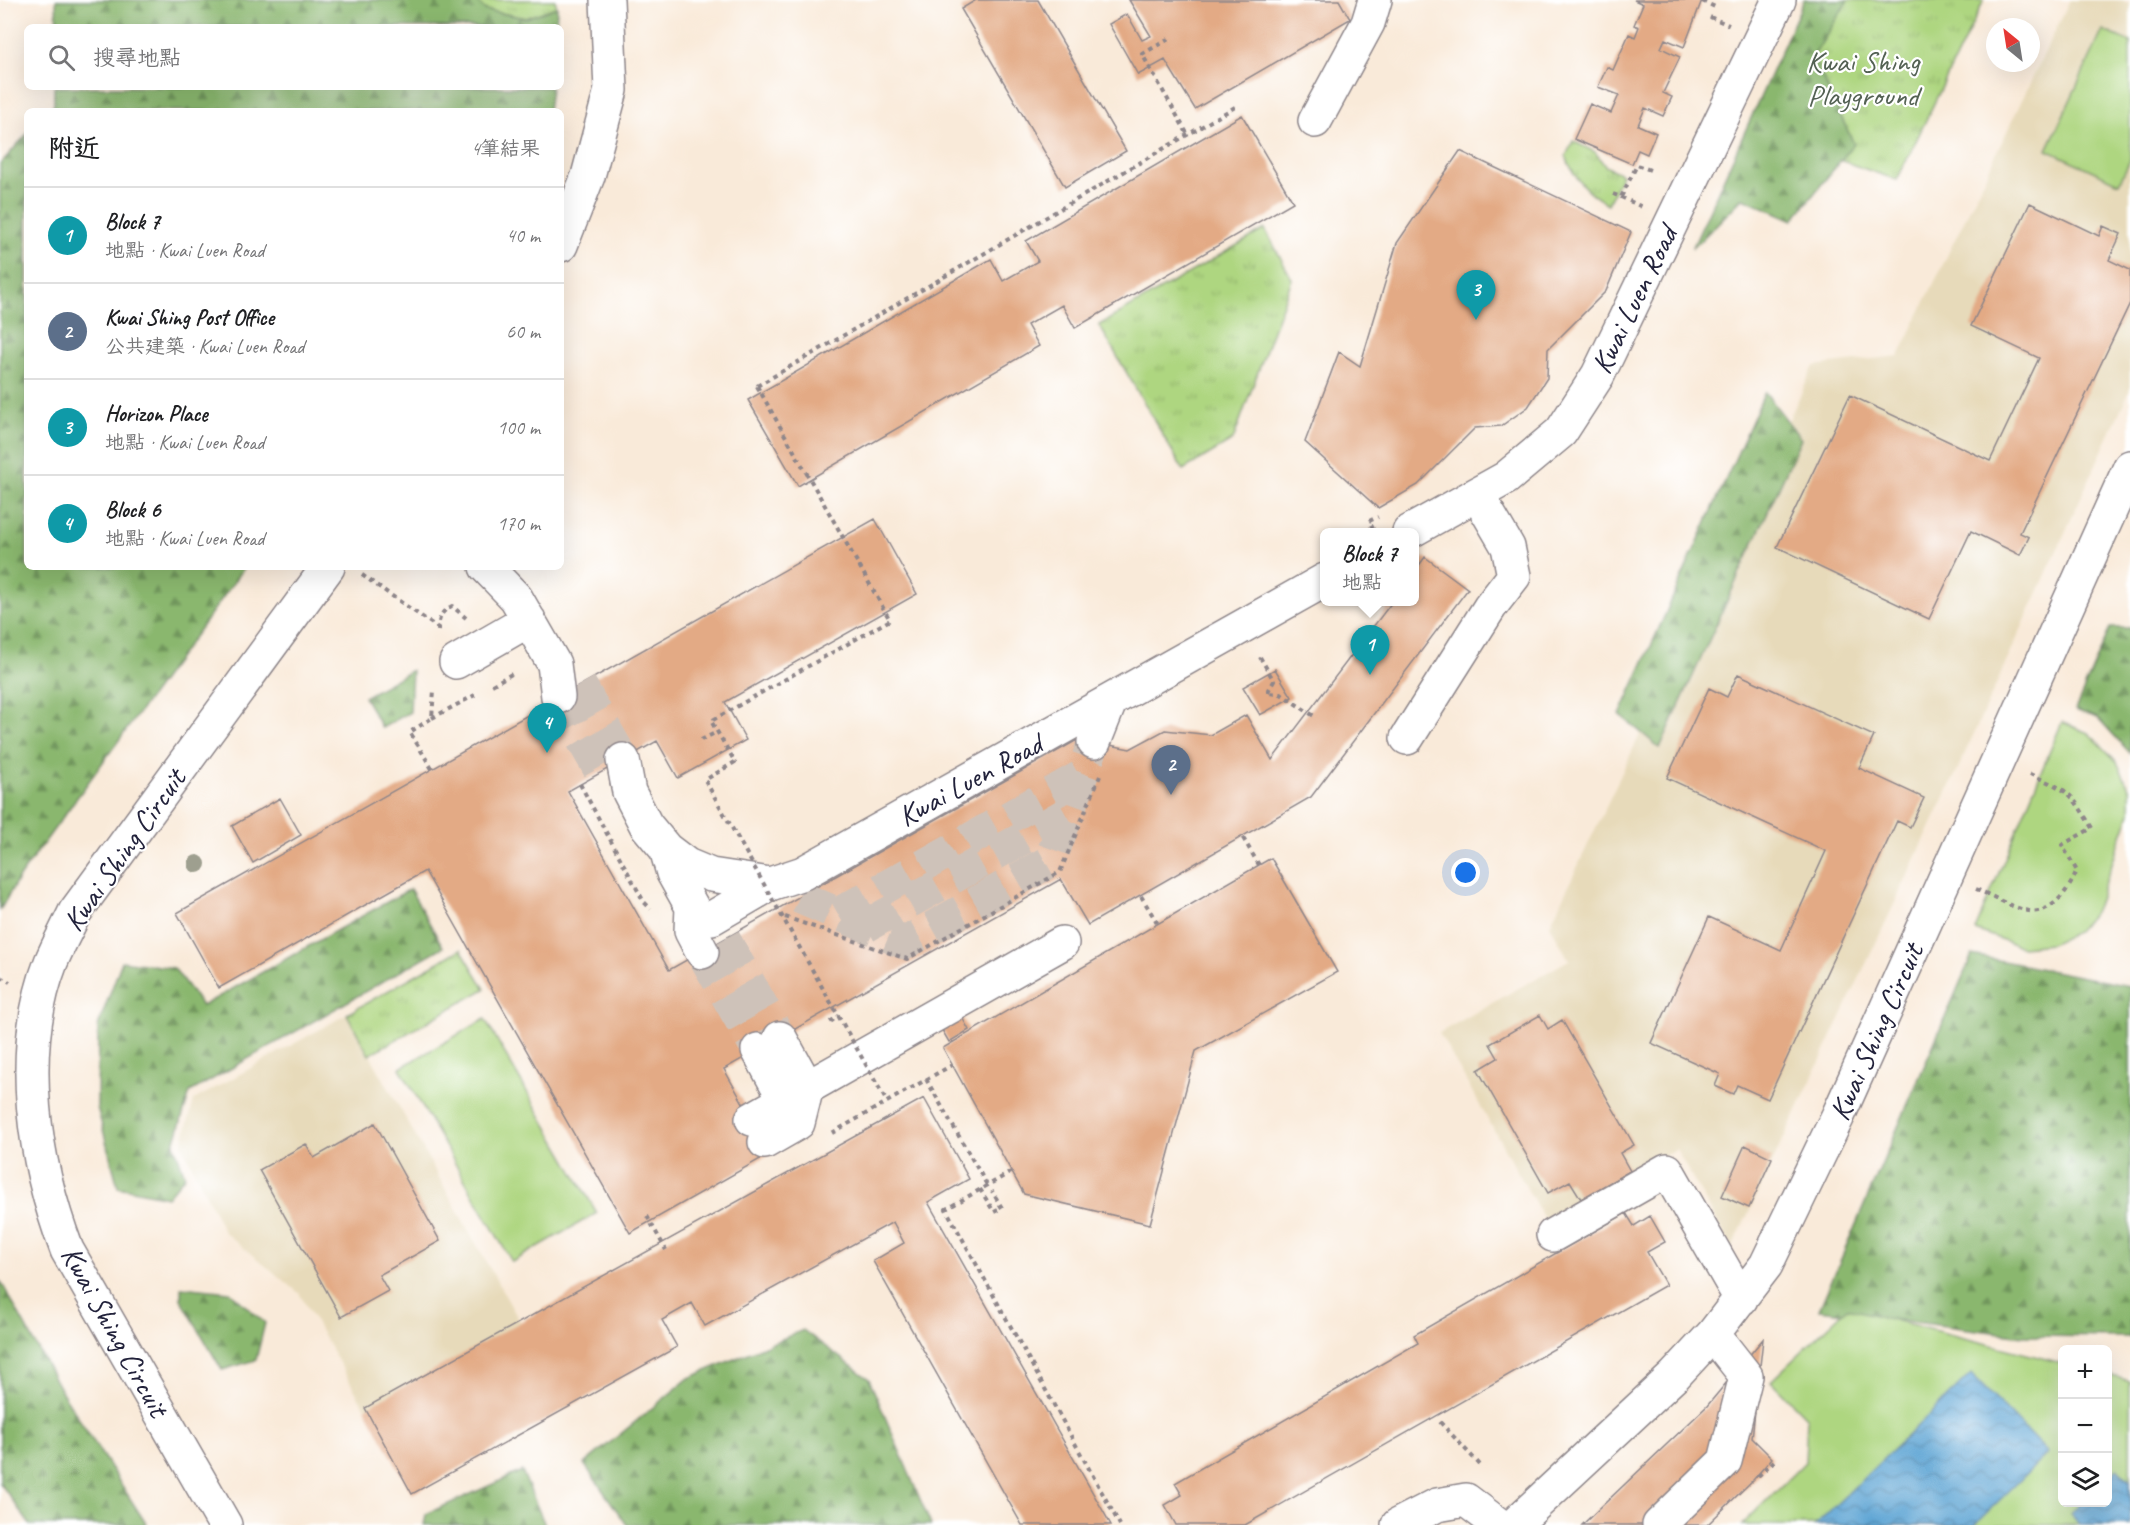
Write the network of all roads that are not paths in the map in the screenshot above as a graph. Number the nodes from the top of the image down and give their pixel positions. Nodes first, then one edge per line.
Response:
1 (608, 0) edge
2 (1375, 0) edge
3 (1779, 0) edge
4 (1315, 121) dead end
5 (564, 237) edge
6 (2130, 467) edge
7 (1477, 494) junction
8 (1416, 528) edge
9 (326, 570) edge
10 (489, 570) edge
11 (1320, 583) edge
12 (529, 620) junction
13 (456, 662) dead end
14 (569, 691) tunnel mouth
15 (1110, 702) junction
16 (1407, 738) dead end
17 (1094, 742) tunnel mouth
18 (612, 766) tunnel mouth
19 (666, 849) junction
20 (785, 890) junction
21 (1062, 943) dead end
22 (769, 1044) tunnel mouth
23 (796, 1093) junction
24 (758, 1130) dead end
25 (1553, 1235) dead end
26 (1741, 1299) junction
27 (1713, 1334) junction
28 (225, 1525) edge
29 (1398, 1525) edge
30 (1499, 1525) edge
31 (1514, 1525) edge
32 (1659, 1525) edge

1 - 5 street
2 - 4 street
3 - 7 street, Kwai Luen Road
6 - 26 street, Kwai Shing Circuit
7 - 8 street, Kwai Luen Road
7 - 16 street
9 - 28 street, Kwai Shing Circuit
10 - 12 street
11 - 15 street, Kwai Luen Road
12 - 13 street
12 - 14 street
15 - 17 street
15 - 20 street, Kwai Luen Road
18 - 19 street, Kwai Luen Road
19 - 20 street, Kwai Luen Road
19 - 20 street
21 - 23 street
22 - 23 street
23 - 24 street
25 - 26 street
26 - 27 street, Kwai Shing Circuit
27 - 31 street, Kwai Shing Circuit
27 - 32 street
29 - 30 street

